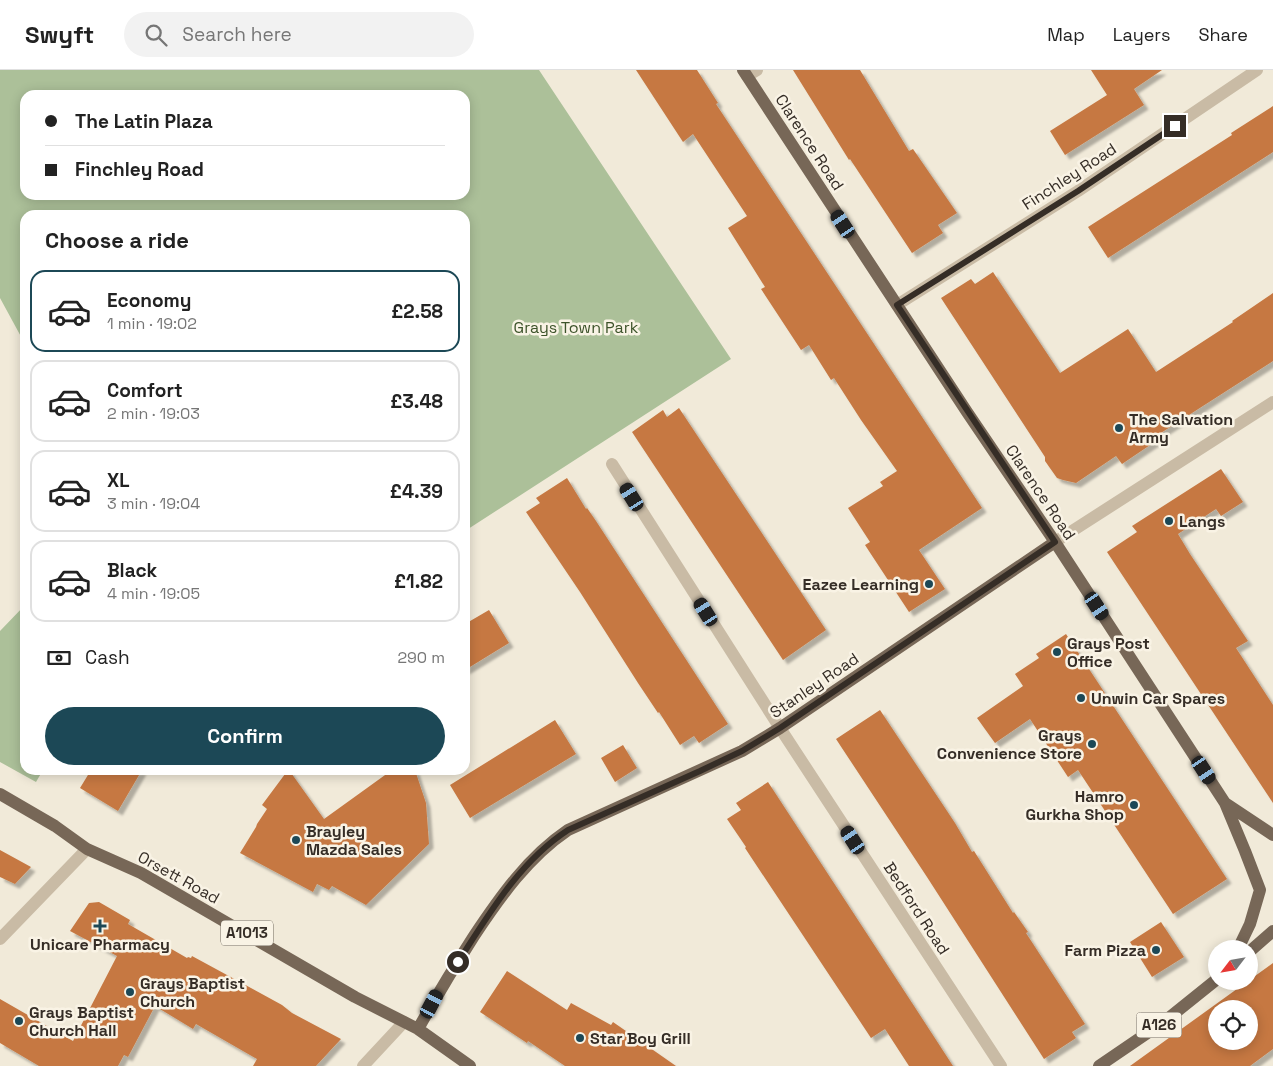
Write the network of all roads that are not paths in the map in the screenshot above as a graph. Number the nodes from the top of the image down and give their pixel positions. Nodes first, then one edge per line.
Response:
1 (1257, 70) edge
2 (749, 72) edge
3 (897, 305) junction
4 (1273, 402) edge
5 (612, 464) dead end
6 (1055, 542) junction
7 (780, 728) junction
8 (0, 794) edge
9 (1225, 803) junction
10 (1273, 835) edge
11 (87, 849) junction
12 (1273, 931) edge
13 (0, 939) edge
14 (1242, 940) edge
15 (1258, 944) edge
16 (1208, 986) edge
17 (404, 1022) junction
18 (418, 1029) junction
19 (363, 1066) edge
20 (470, 1066) edge
21 (1001, 1066) edge
22 (1099, 1066) edge

1 - 3 street, Finchley Road
2 - 3 main road, Clarence Road
3 - 6 main road, Clarence Road
4 - 6 street, Stanley Road
5 - 7 street, Bedford Road
6 - 7 main road, Stanley Road
6 - 9 main road, Clarence Road
7 - 18 main road, Stanley Road
7 - 21 street, Bedford Road
8 - 11 main road, Orsett Road / A1013
9 - 10 main road
9 - 14 main road, Clarence Road
11 - 13 street
11 - 17 main road, Orsett Road / A1013
12 - 15 main road
16 - 22 main road, A126
17 - 18 main road, Orsett Road / A1013
17 - 19 street
18 - 20 main road, Orsett Road

